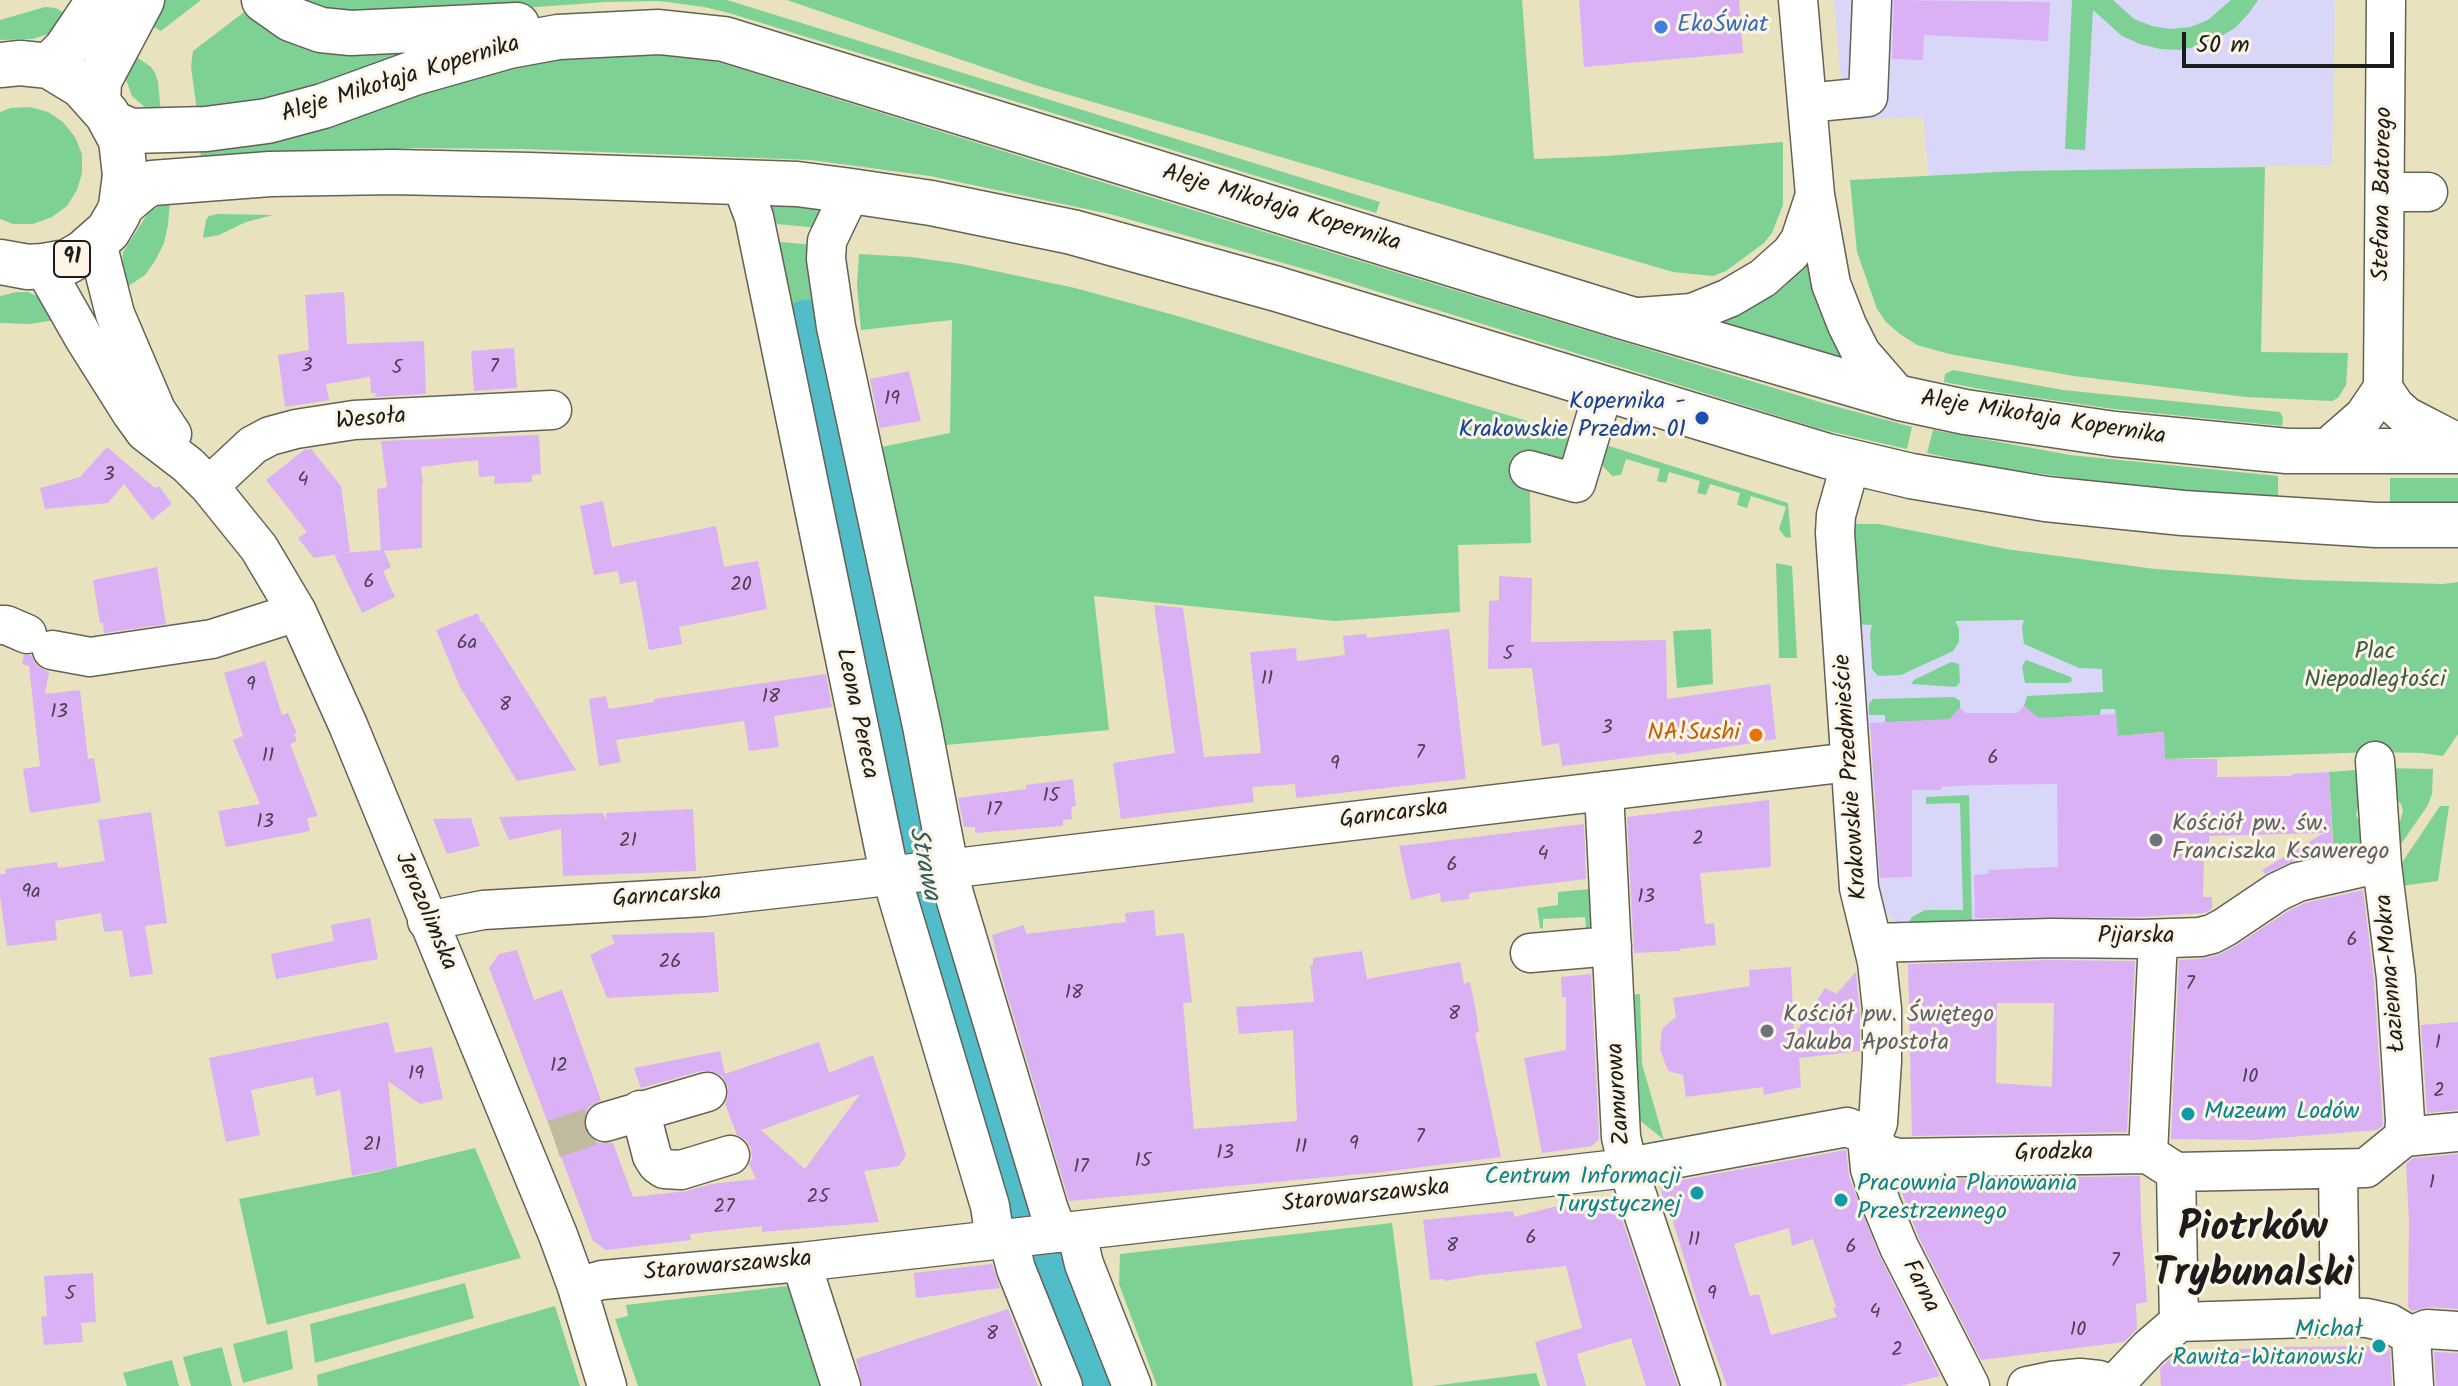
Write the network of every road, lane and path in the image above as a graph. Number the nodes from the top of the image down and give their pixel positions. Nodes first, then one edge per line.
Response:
1 (99, 0) edge
2 (142, 0) edge
3 (264, 0) edge
4 (1798, 0) edge
5 (1872, 0) edge
6 (2386, 0) edge
7 (724, 39) junction
8 (0, 65) edge
9 (49, 66) junction
10 (1807, 103) junction
11 (105, 113) junction
12 (741, 182) junction
13 (851, 191) junction
14 (2385, 192) junction
15 (2428, 192) dead end
16 (1815, 195) junction
17 (121, 206) junction
18 (97, 243) junction
19 (0, 262) edge
20 (43, 266) junction
21 (1624, 317) junction
22 (2383, 388) junction
23 (1604, 389) junction
24 (1900, 398) junction
25 (552, 410) dead end
26 (2458, 443) edge
27 (2324, 451) junction
28 (2458, 451) edge
29 (1851, 462) junction
30 (1529, 470) dead end
31 (198, 476) junction
32 (2458, 525) edge
33 (297, 612) junction
34 (27, 636) edge
35 (2375, 761) dead end
36 (1850, 762) junction
37 (1604, 791) junction
38 (2382, 865) junction
39 (921, 872) junction
40 (427, 921) junction
41 (2158, 939) junction
42 (1873, 943) junction
43 (1612, 946) junction
44 (1530, 953) dead end
45 (707, 1092) dead end
46 (2458, 1132) edge
47 (2404, 1137) junction
48 (1872, 1138) junction
49 (730, 1155) dead end
50 (2162, 1163) junction
51 (1628, 1168) junction
52 (2338, 1170) junction
53 (1034, 1235) junction
54 (801, 1262) junction
55 (577, 1287) junction
56 (2340, 1317) junction
57 (2179, 1322) junction
58 (2458, 1331) edge
59 (2411, 1336) junction
60 (607, 1386) edge
61 (841, 1386) edge
62 (1063, 1386) edge
63 (1132, 1386) edge
64 (1701, 1386) edge
65 (1970, 1386) edge
66 (2027, 1386) edge
67 (2112, 1386) edge
68 (2414, 1386) edge

1 - 9 main road
2 - 11 main road
3 - 7 main road
4 - 10 street
5 - 10 street
6 - 14 street, Stefana Batorego
7 - 11 main road, Aleje Mikołaja Kopernika
7 - 21 main road, Aleje Mikołaja Kopernika
8 - 9 main road
9 - 11 main road
10 - 16 street
11 - 17 main road, 91
12 - 13 main road
12 - 17 main road
12 - 39 street, Leona Pereca
13 - 23 main road
13 - 39 street, Leona Pereca
14 - 15 street
14 - 22 street, Stefana Batorego
16 - 21 street
16 - 24 street
17 - 18 main road, 91
18 - 20 main road, 91
18 - 31 street, Jerozolimska
19 - 20 main road, 91
20 - 31 street, Jerozolimska
21 - 24 main road, Aleje Mikołaja Kopernika
22 - 26 street
22 - 27 street
23 - 29 main road
23 - 30 street
24 - 27 main road, Aleje Mikołaja Kopernika
25 - 31 street, Wesoła
27 - 28 main road, Aleje Mikołaja Kopernika
29 - 32 main road
29 - 36 street, Krakowskie Przedmieście
31 - 33 street, Jerozolimska
33 - 34 street
33 - 40 street, Jerozolimska
35 - 38 street, Łazienna-Mokra
36 - 37 street, Garncarska
36 - 42 street, Krakowskie Przedmieście
37 - 39 street, Garncarska
37 - 43 street, Zamurowa
38 - 41 street, Pijarska
38 - 47 street, Łazienna-Mokra
39 - 40 street, Garncarska
39 - 53 street, Leona Pereca
39 - 53 street, Leona Pereca
40 - 55 street, Jerozolimska
41 - 42 street, Pijarska
41 - 50 street
42 - 48 street, Krakowskie Przedmieście
43 - 44 street
43 - 51 street, Zamurowa
45 - 49 street
46 - 47 street
47 - 52 street, Grodzka
48 - 50 street, Grodzka
48 - 51 street, Starowarszawska
48 - 65 street, Farna
50 - 52 street, Grodzka
50 - 57 street
51 - 53 street, Starowarszawska
51 - 64 street, Zamurowa
52 - 56 street
53 - 54 street, Starowarszawska
53 - 62 street, Leona Pereca
53 - 63 street, Leona Pereca
54 - 55 street, Starowarszawska
54 - 61 street
55 - 60 street, Jerozolimska
56 - 57 street
56 - 59 street
57 - 67 street
58 - 59 street
59 - 68 street
66 - 67 street

